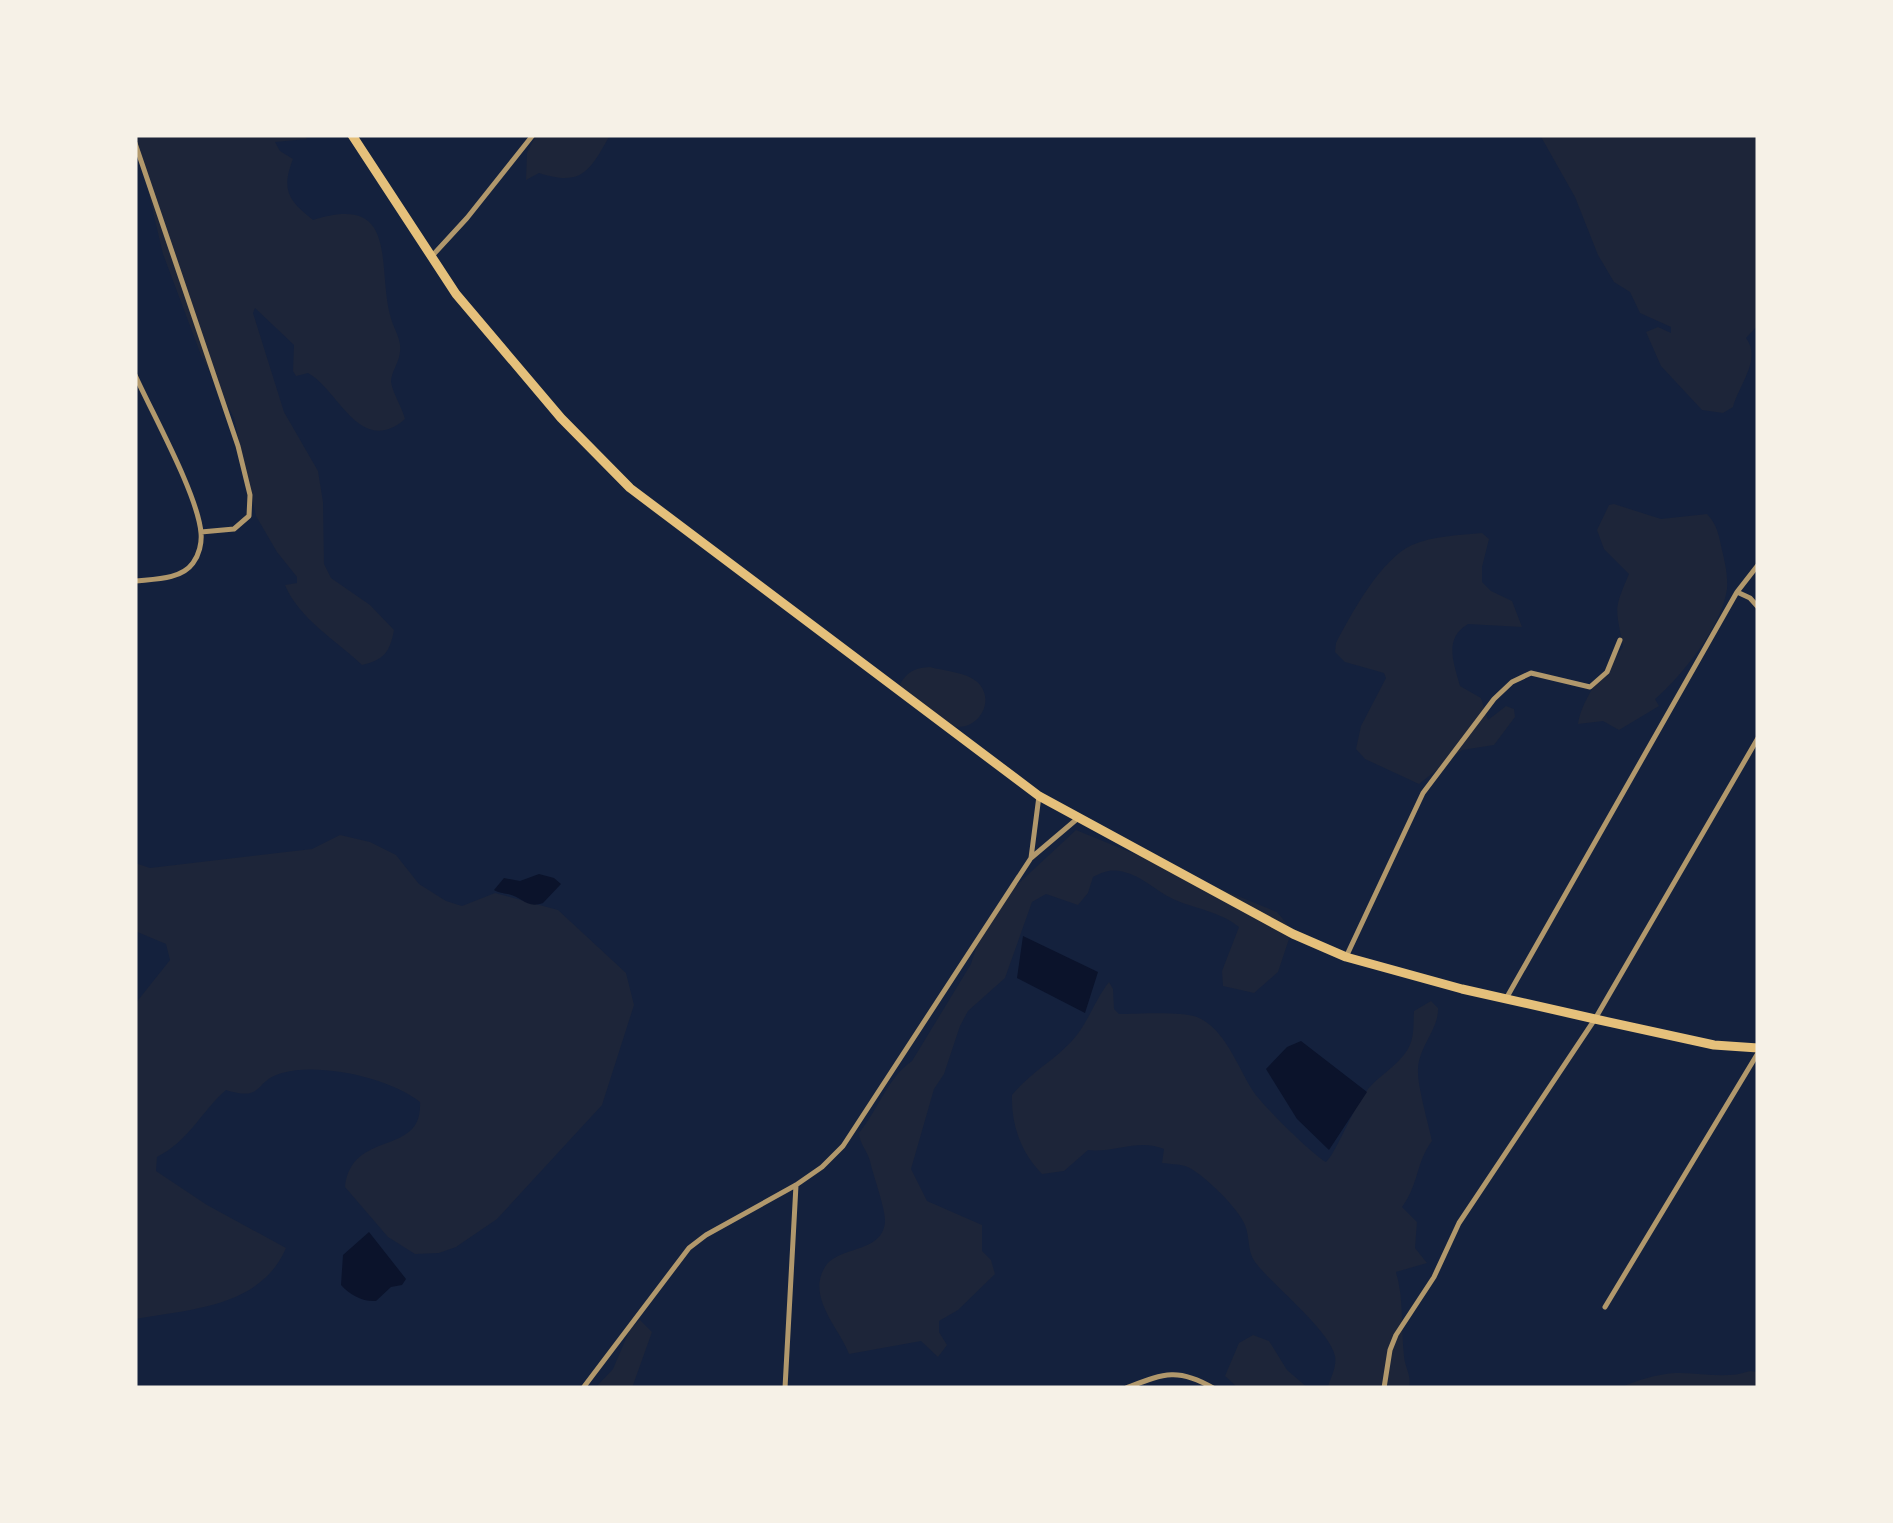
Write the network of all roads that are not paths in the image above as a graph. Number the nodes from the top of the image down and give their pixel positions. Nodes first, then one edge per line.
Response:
1 (352, 135) edge
2 (533, 135) edge
3 (135, 142) edge
4 (431, 257) junction
5 (135, 375) edge
6 (201, 532) junction
7 (1758, 566) edge
8 (135, 582) edge
9 (1736, 592) junction
10 (1758, 607) edge
11 (1620, 640) dead end
12 (1758, 738) edge
13 (1039, 796) junction
14 (1077, 819) junction
15 (1031, 858) junction
16 (1346, 957) junction
17 (1506, 1000) junction
18 (1595, 1020) junction
19 (1758, 1050) edge
20 (796, 1184) junction
21 (1606, 1308) dead end
22 (583, 1388) edge
23 (785, 1388) edge
24 (1126, 1388) edge
25 (1213, 1388) edge
26 (1384, 1388) edge

1 - 4 main road
2 - 4 street
3 - 6 street
4 - 13 main road
5 - 6 street
6 - 8 street
7 - 9 street
9 - 10 street
9 - 17 street
11 - 16 street
12 - 18 street
13 - 14 main road
13 - 15 street
14 - 15 street
14 - 16 main road
15 - 20 street
16 - 17 main road
17 - 18 main road
18 - 19 main road
18 - 26 street
19 - 21 street
20 - 22 street
20 - 23 street
24 - 25 street

